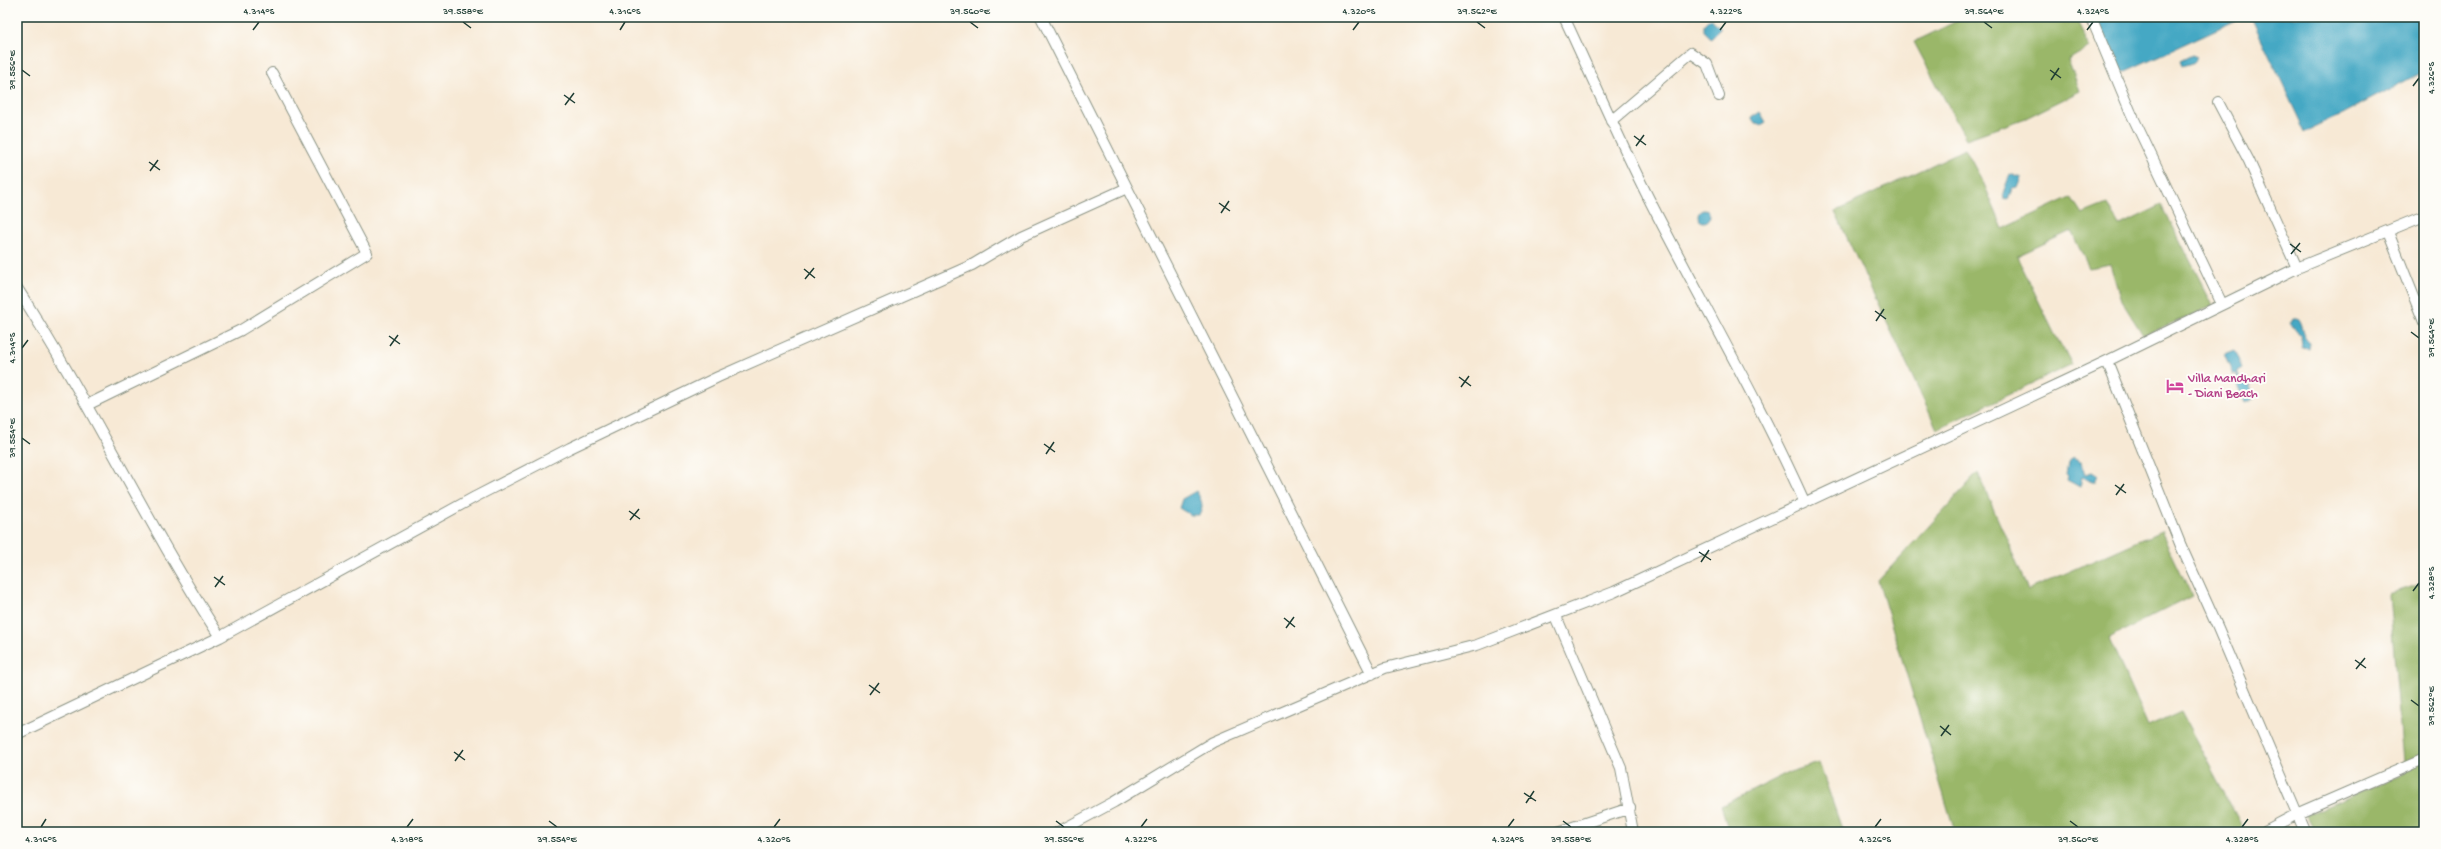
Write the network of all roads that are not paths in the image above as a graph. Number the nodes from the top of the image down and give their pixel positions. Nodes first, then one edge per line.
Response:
1 (1041, 17) edge
2 (1564, 17) edge
3 (2091, 17) edge
4 (272, 73) dead end
5 (1719, 96) dead end
6 (2218, 102) dead end
7 (1611, 121) junction
8 (1127, 188) junction
9 (2424, 216) edge
10 (2388, 232) junction
11 (2297, 268) junction
12 (17, 288) edge
13 (2222, 304) junction
14 (2424, 322) edge
15 (2108, 361) junction
16 (87, 405) junction
17 (1804, 501) junction
18 (1556, 616) junction
19 (220, 637) junction
20 (1372, 674) junction
21 (17, 734) edge
22 (2424, 759) edge
23 (1630, 808) junction
24 (2297, 814) junction
25 (1058, 832) edge
26 (1558, 832) edge
27 (1633, 832) edge
28 (2263, 832) edge
29 (2305, 832) edge

1 - 8 street
2 - 7 street
3 - 13 street
4 - 16 street
5 - 7 street
6 - 11 street
7 - 17 street
8 - 19 street
8 - 20 street
9 - 10 street
10 - 11 street
10 - 14 street
11 - 13 street
12 - 16 street
13 - 15 street
15 - 17 street
15 - 24 street
16 - 19 street
17 - 18 street
18 - 20 street
18 - 23 street
19 - 21 street
20 - 25 street
22 - 24 street
23 - 26 street
23 - 27 street
24 - 28 street
24 - 29 street

